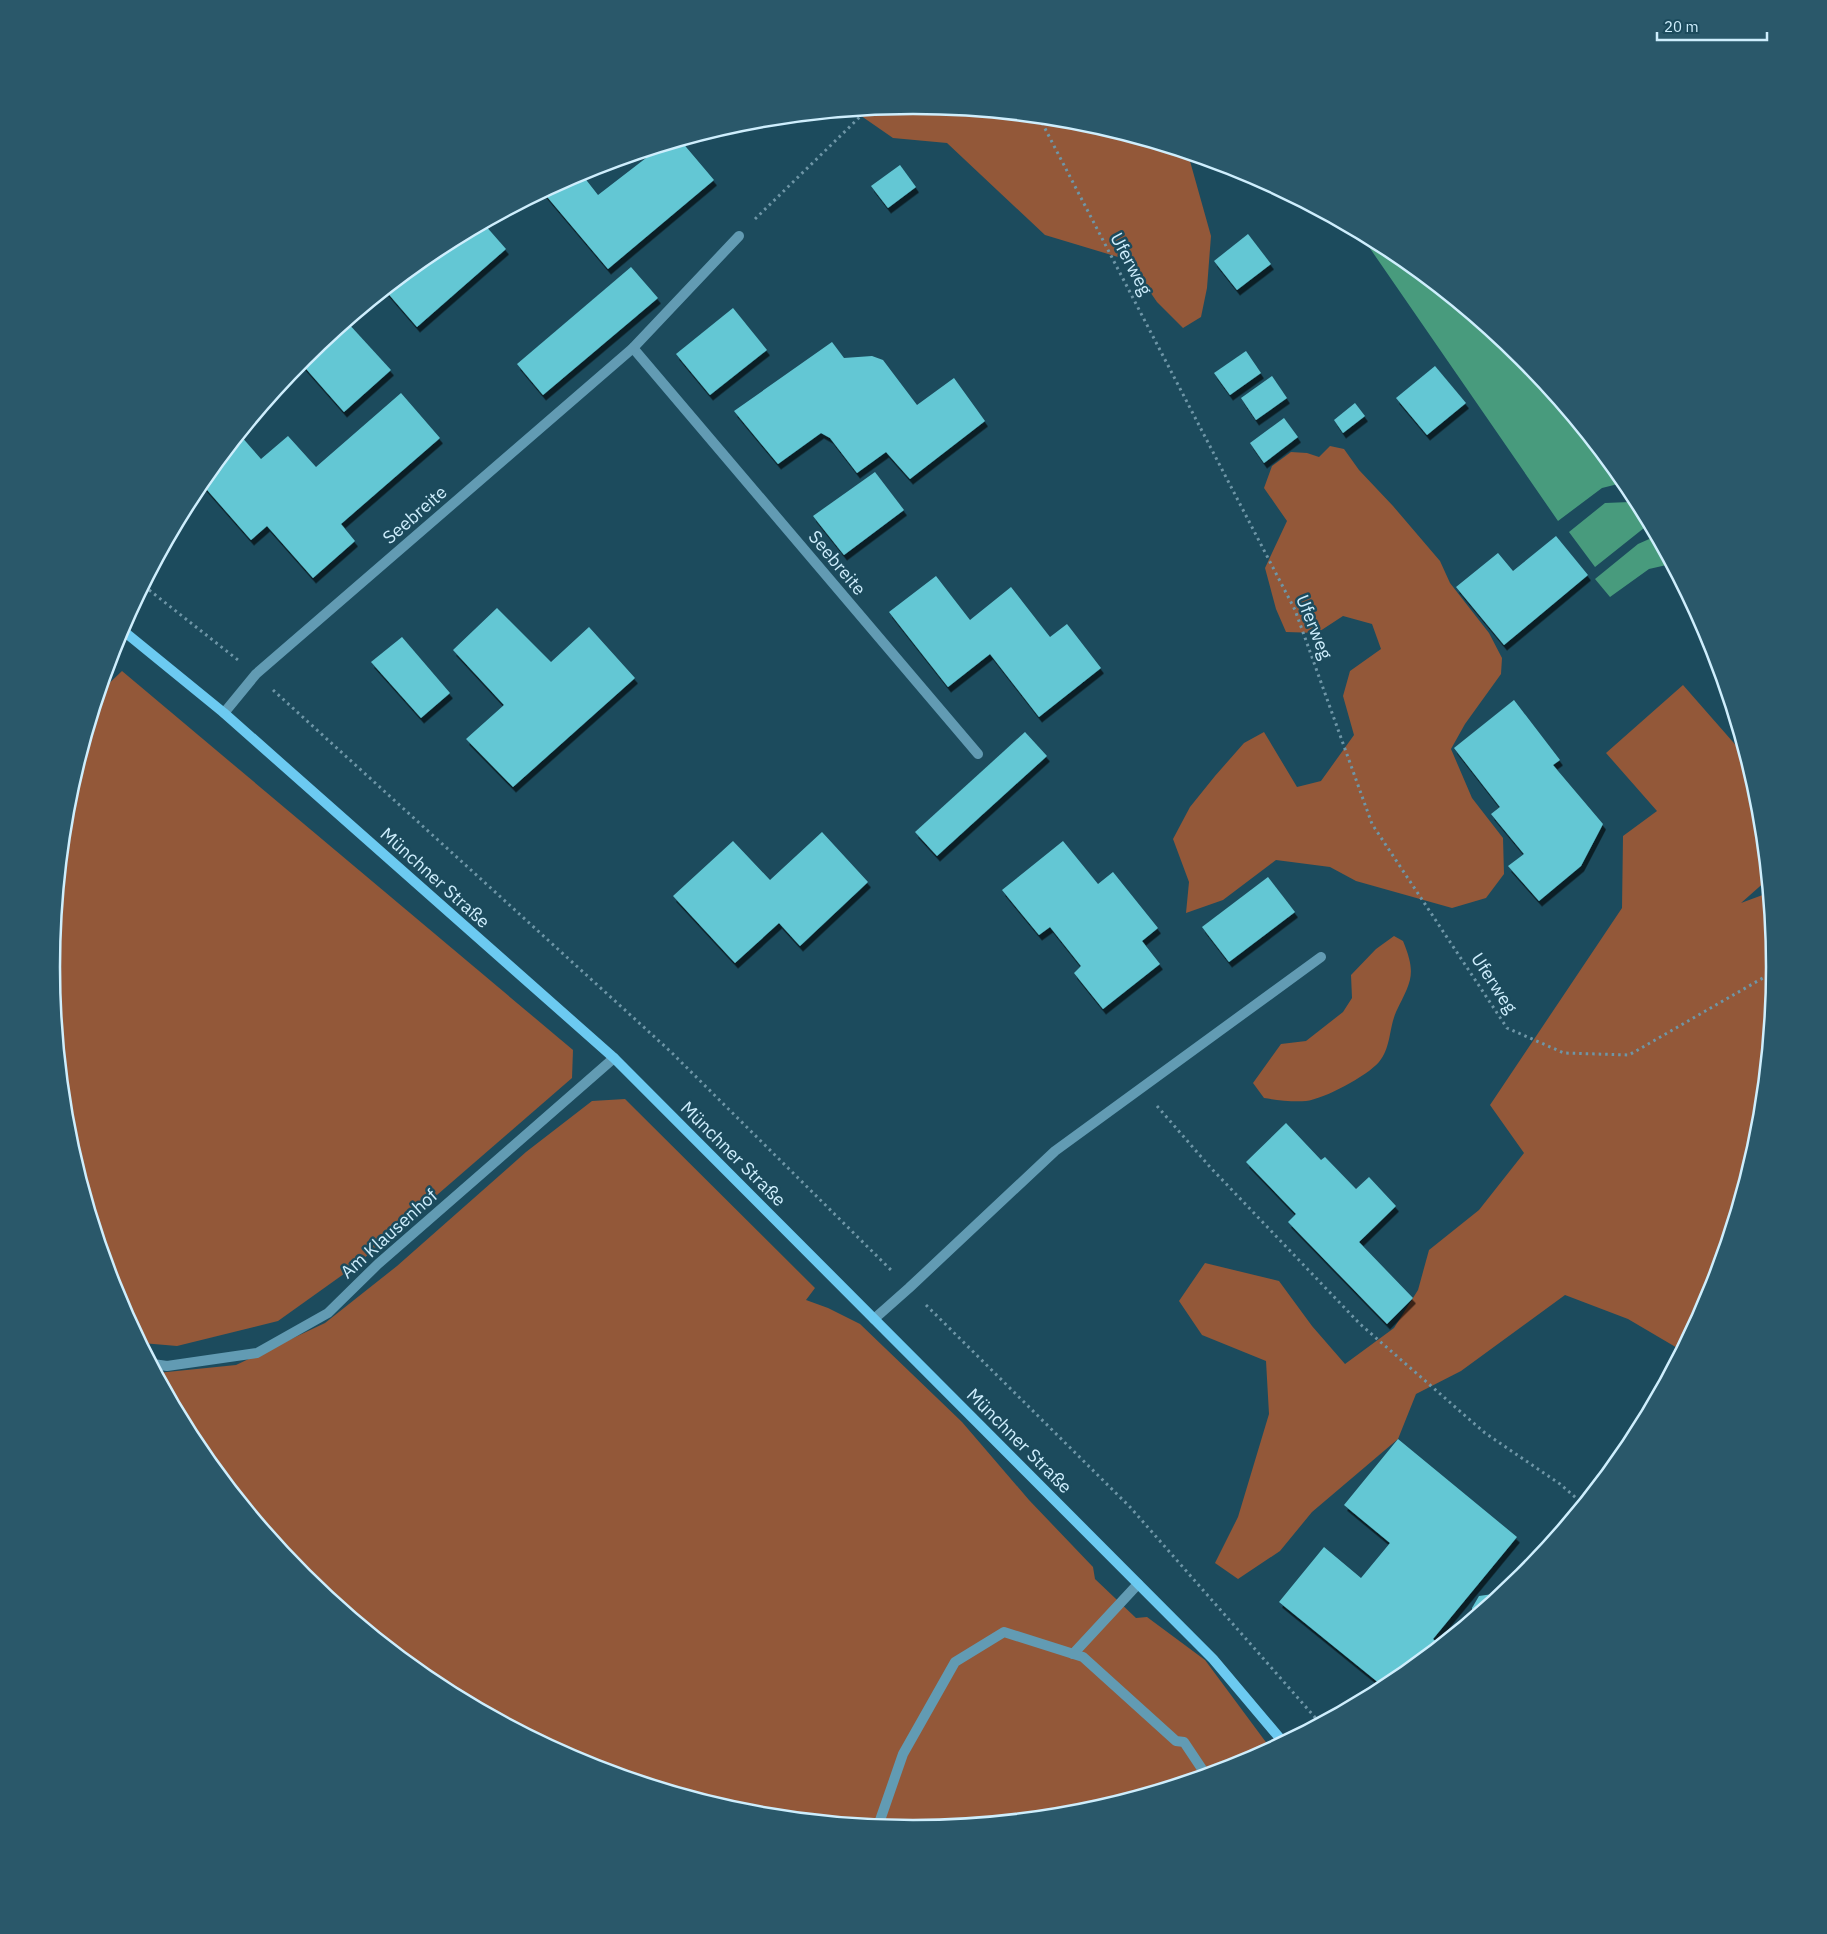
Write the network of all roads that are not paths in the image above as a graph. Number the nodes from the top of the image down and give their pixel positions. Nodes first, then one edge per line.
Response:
1 (739, 236) road end
2 (633, 348) junction
3 (128, 634) edge
4 (224, 713) junction
5 (978, 754) dead end
6 (1321, 957) dead end
7 (614, 1058) junction
8 (874, 1319) junction
9 (159, 1365) edge
10 (1138, 1584) junction
11 (1073, 1654) junction
12 (1279, 1738) edge
13 (1202, 1770) edge
14 (880, 1819) edge

1 - 2 street, Seebreite
2 - 4 street, Seebreite
2 - 5 street, Seebreite
3 - 4 main road, Münchner Straße
4 - 7 main road, Münchner Straße
6 - 8 street
7 - 8 main road, Münchner Straße
7 - 9 street, Am Klausenhof
8 - 10 main road, Münchner Straße
10 - 11 street
10 - 12 main road, Münchner Straße
11 - 13 street
11 - 14 street

